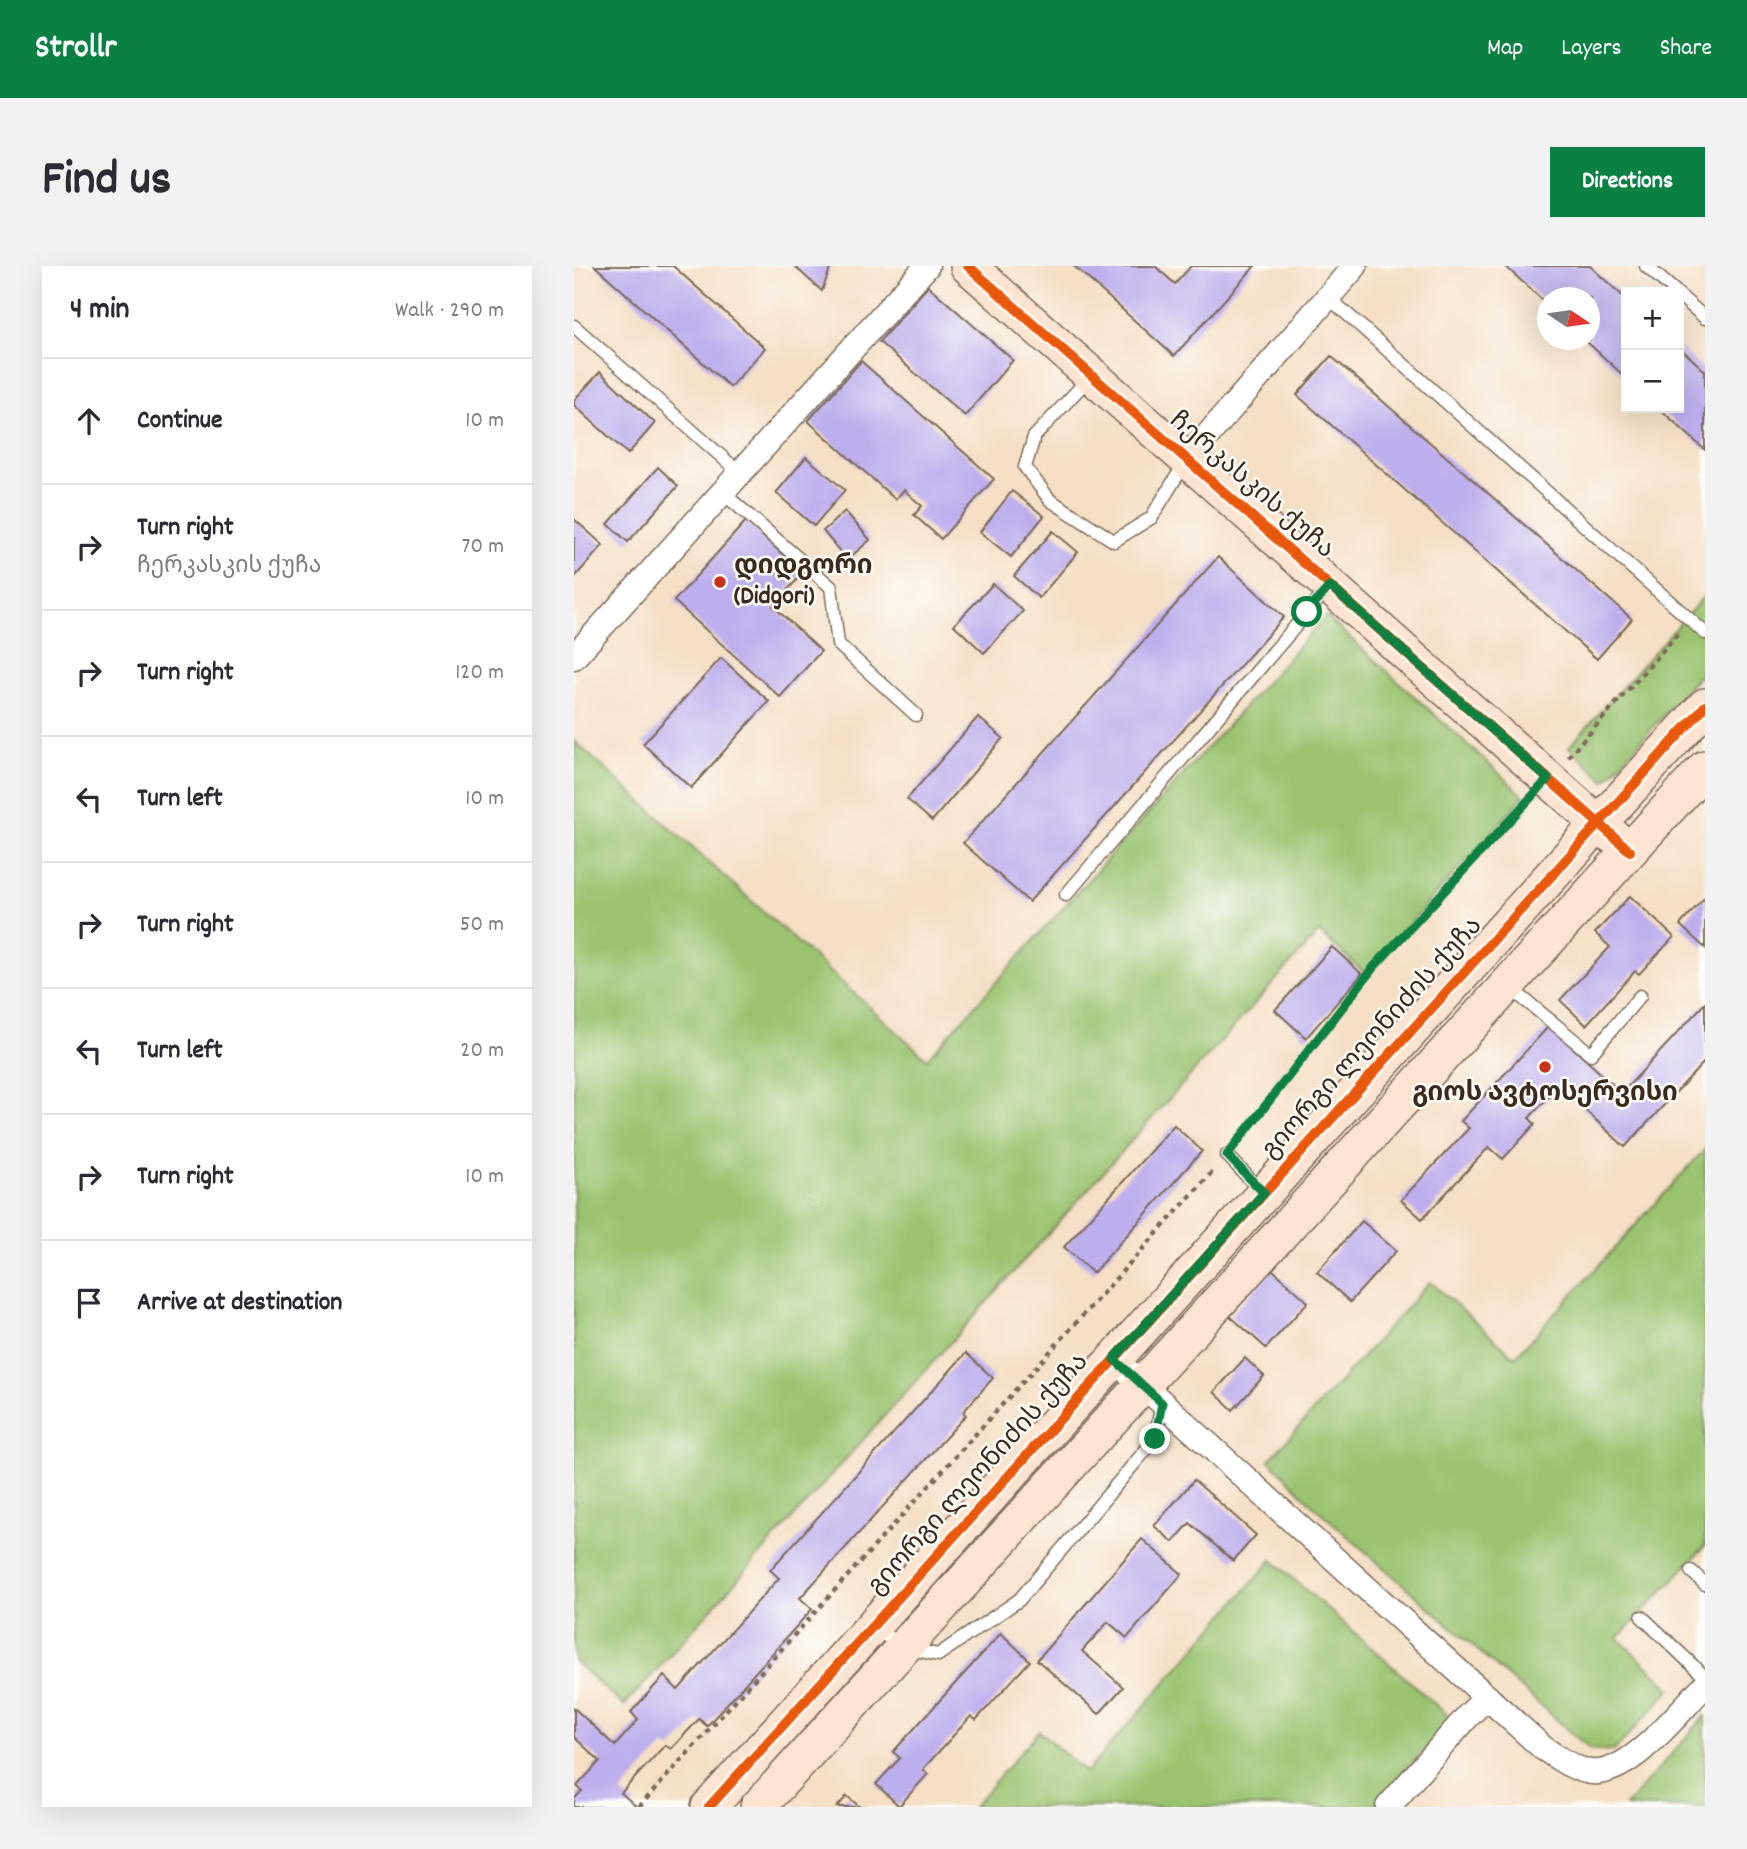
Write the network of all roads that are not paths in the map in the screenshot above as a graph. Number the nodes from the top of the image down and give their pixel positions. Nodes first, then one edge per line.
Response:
1 (927, 266) edge
2 (968, 266) edge
3 (1355, 266) edge
4 (1646, 266) edge
5 (1670, 287) edge
6 (1328, 297) junction
7 (1684, 299) edge
8 (1705, 318) edge
9 (574, 326) edge
10 (1092, 375) junction
11 (1187, 459) junction
12 (740, 473) junction
13 (722, 492) junction
14 (1330, 586) junction
15 (1705, 633) edge
16 (574, 657) edge
17 (1705, 706) edge
18 (916, 715) dead end
19 (1705, 768) edge
20 (1598, 823) junction
21 (1630, 851) junction
22 (1066, 895) dead end
23 (1508, 985) junction
24 (1640, 996) dead end
25 (1227, 1155) road end
26 (1264, 1193) junction
27 (1114, 1359) junction
28 (1152, 1394) junction
29 (1691, 1571) dead end
30 (1705, 1584) edge
31 (1642, 1617) dead end
32 (872, 1627) junction
33 (903, 1647) junction
34 (1705, 1677) edge
35 (1705, 1685) edge
36 (1487, 1697) junction
37 (709, 1807) edge
38 (758, 1807) edge
39 (1388, 1807) edge

1 - 12 street
2 - 10 street, ჩერკასკის ქუჩა
3 - 6 street
4 - 5 lane
6 - 11 street
6 - 15 lane
7 - 8 lane
9 - 12 lane
10 - 11 street, ჩერკასკის ქუჩა
10 - 11 lane
11 - 14 street, ჩერკასკის ქუჩა
12 - 13 street
13 - 16 street
13 - 18 lane
14 - 20 street, ჩერკასკის ქუჩა
14 - 22 lane
17 - 20 street, გიორგი ლეონიძის ქუჩა
19 - 21 street
20 - 21 street, ჩერკასკის ქუჩა
20 - 26 street, გიორგი ლეონიძის ქუჩა
21 - 23 street
23 - 24 lane
23 - 28 street
25 - 26 lane
26 - 27 street, გიორგი ლეონიძის ქუჩა
27 - 28 street
27 - 32 street, გიორგი ლეონიძის ქუჩა
28 - 33 street
28 - 33 lane
28 - 36 street
29 - 30 lane
31 - 34 lane
32 - 33 lane
32 - 37 street, გიორგი ლეონიძის ქუჩა
33 - 38 street
35 - 36 street
36 - 39 street

